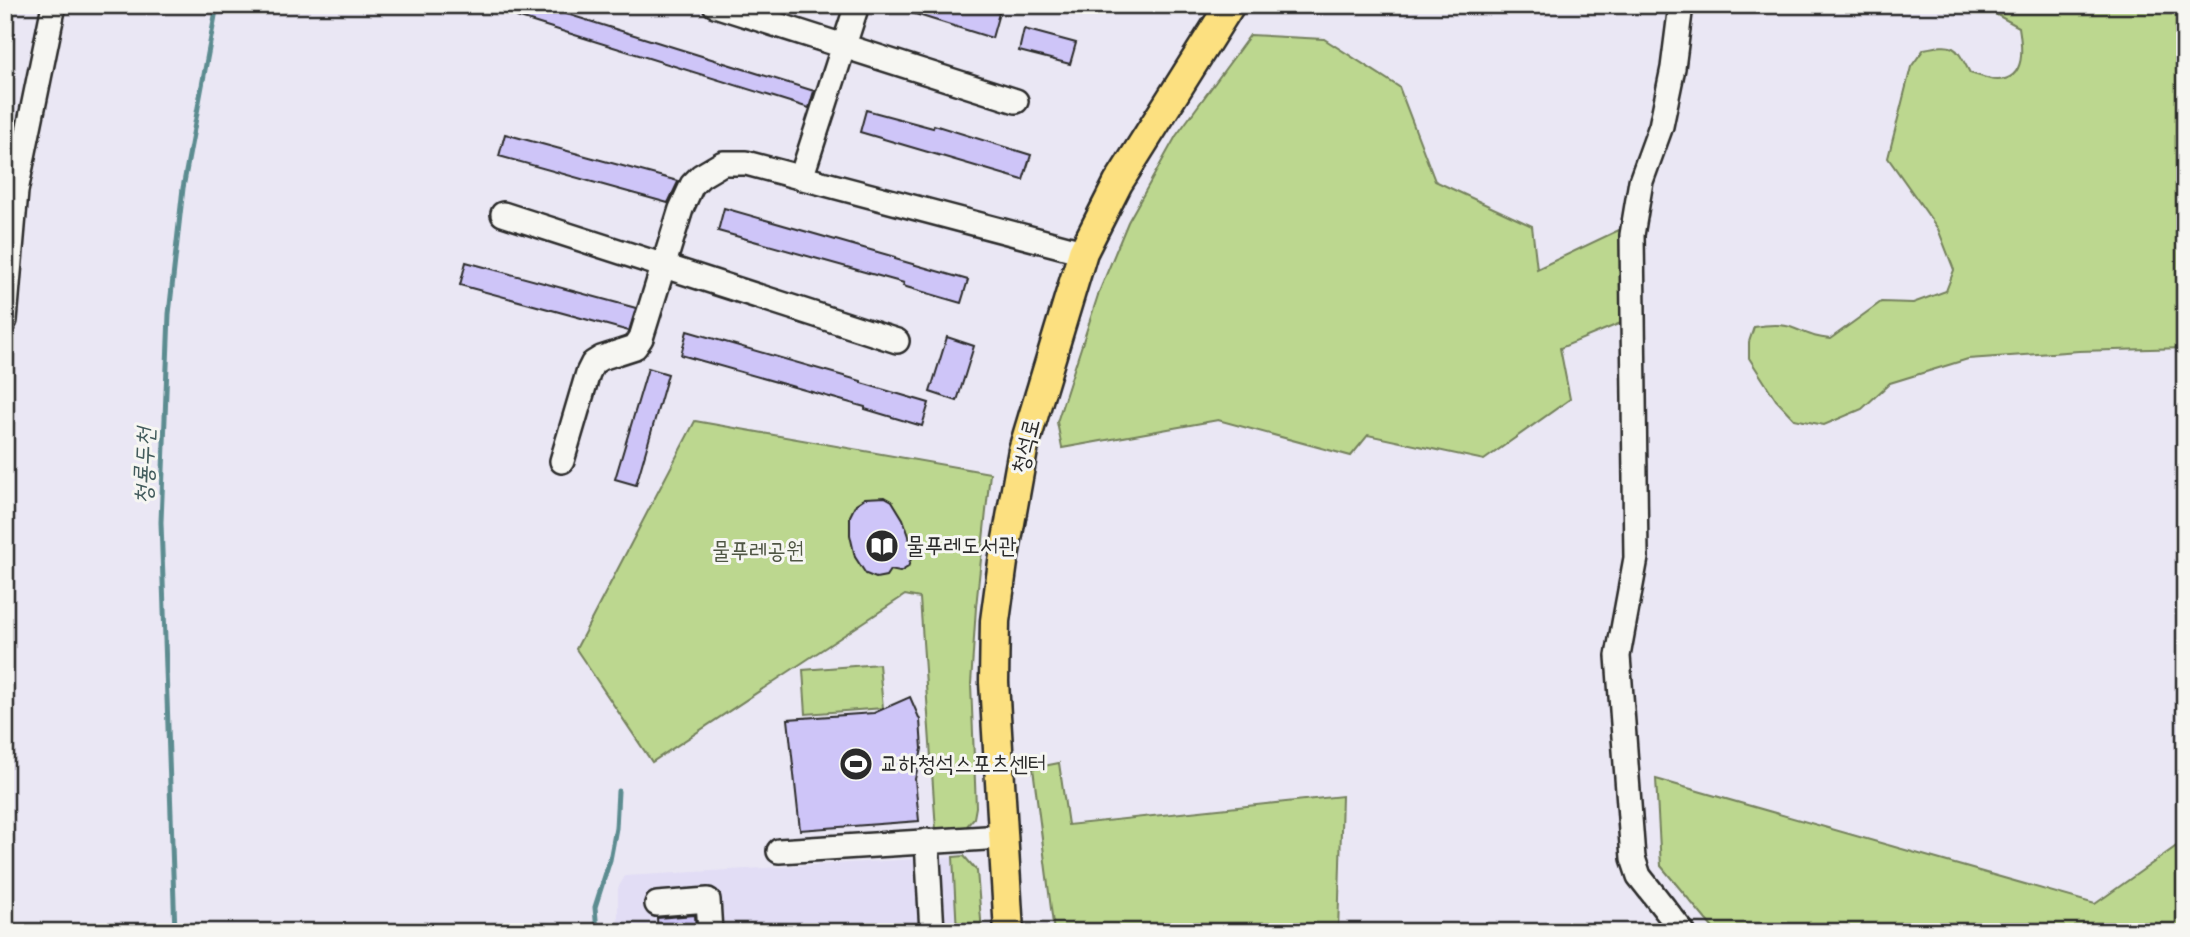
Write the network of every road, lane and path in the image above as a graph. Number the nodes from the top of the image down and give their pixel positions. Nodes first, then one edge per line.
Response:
1 (54, 5) edge
2 (715, 5) edge
3 (858, 5) edge
4 (1230, 5) edge
5 (1681, 5) edge
6 (844, 46) junction
7 (1016, 101) dead end
8 (802, 178) junction
9 (503, 214) dead end
10 (1083, 252) junction
11 (663, 266) junction
12 (5, 320) edge
13 (897, 341) dead end
14 (562, 461) dead end
15 (1002, 836) junction
16 (927, 841) junction
17 (779, 851) dead end
18 (657, 904) dead end
19 (710, 932) edge
20 (932, 932) edge
21 (1009, 932) edge
22 (1683, 932) edge

1 - 12 street
2 - 6 street
3 - 6 street
4 - 10 main road, 청석로
5 - 22 street
6 - 7 street
6 - 8 street
8 - 10 street
8 - 11 street
9 - 11 street
10 - 15 main road, 청석로
11 - 13 street
11 - 14 street
15 - 16 street
15 - 21 main road, 청석로
16 - 17 street
16 - 20 street
18 - 19 street

